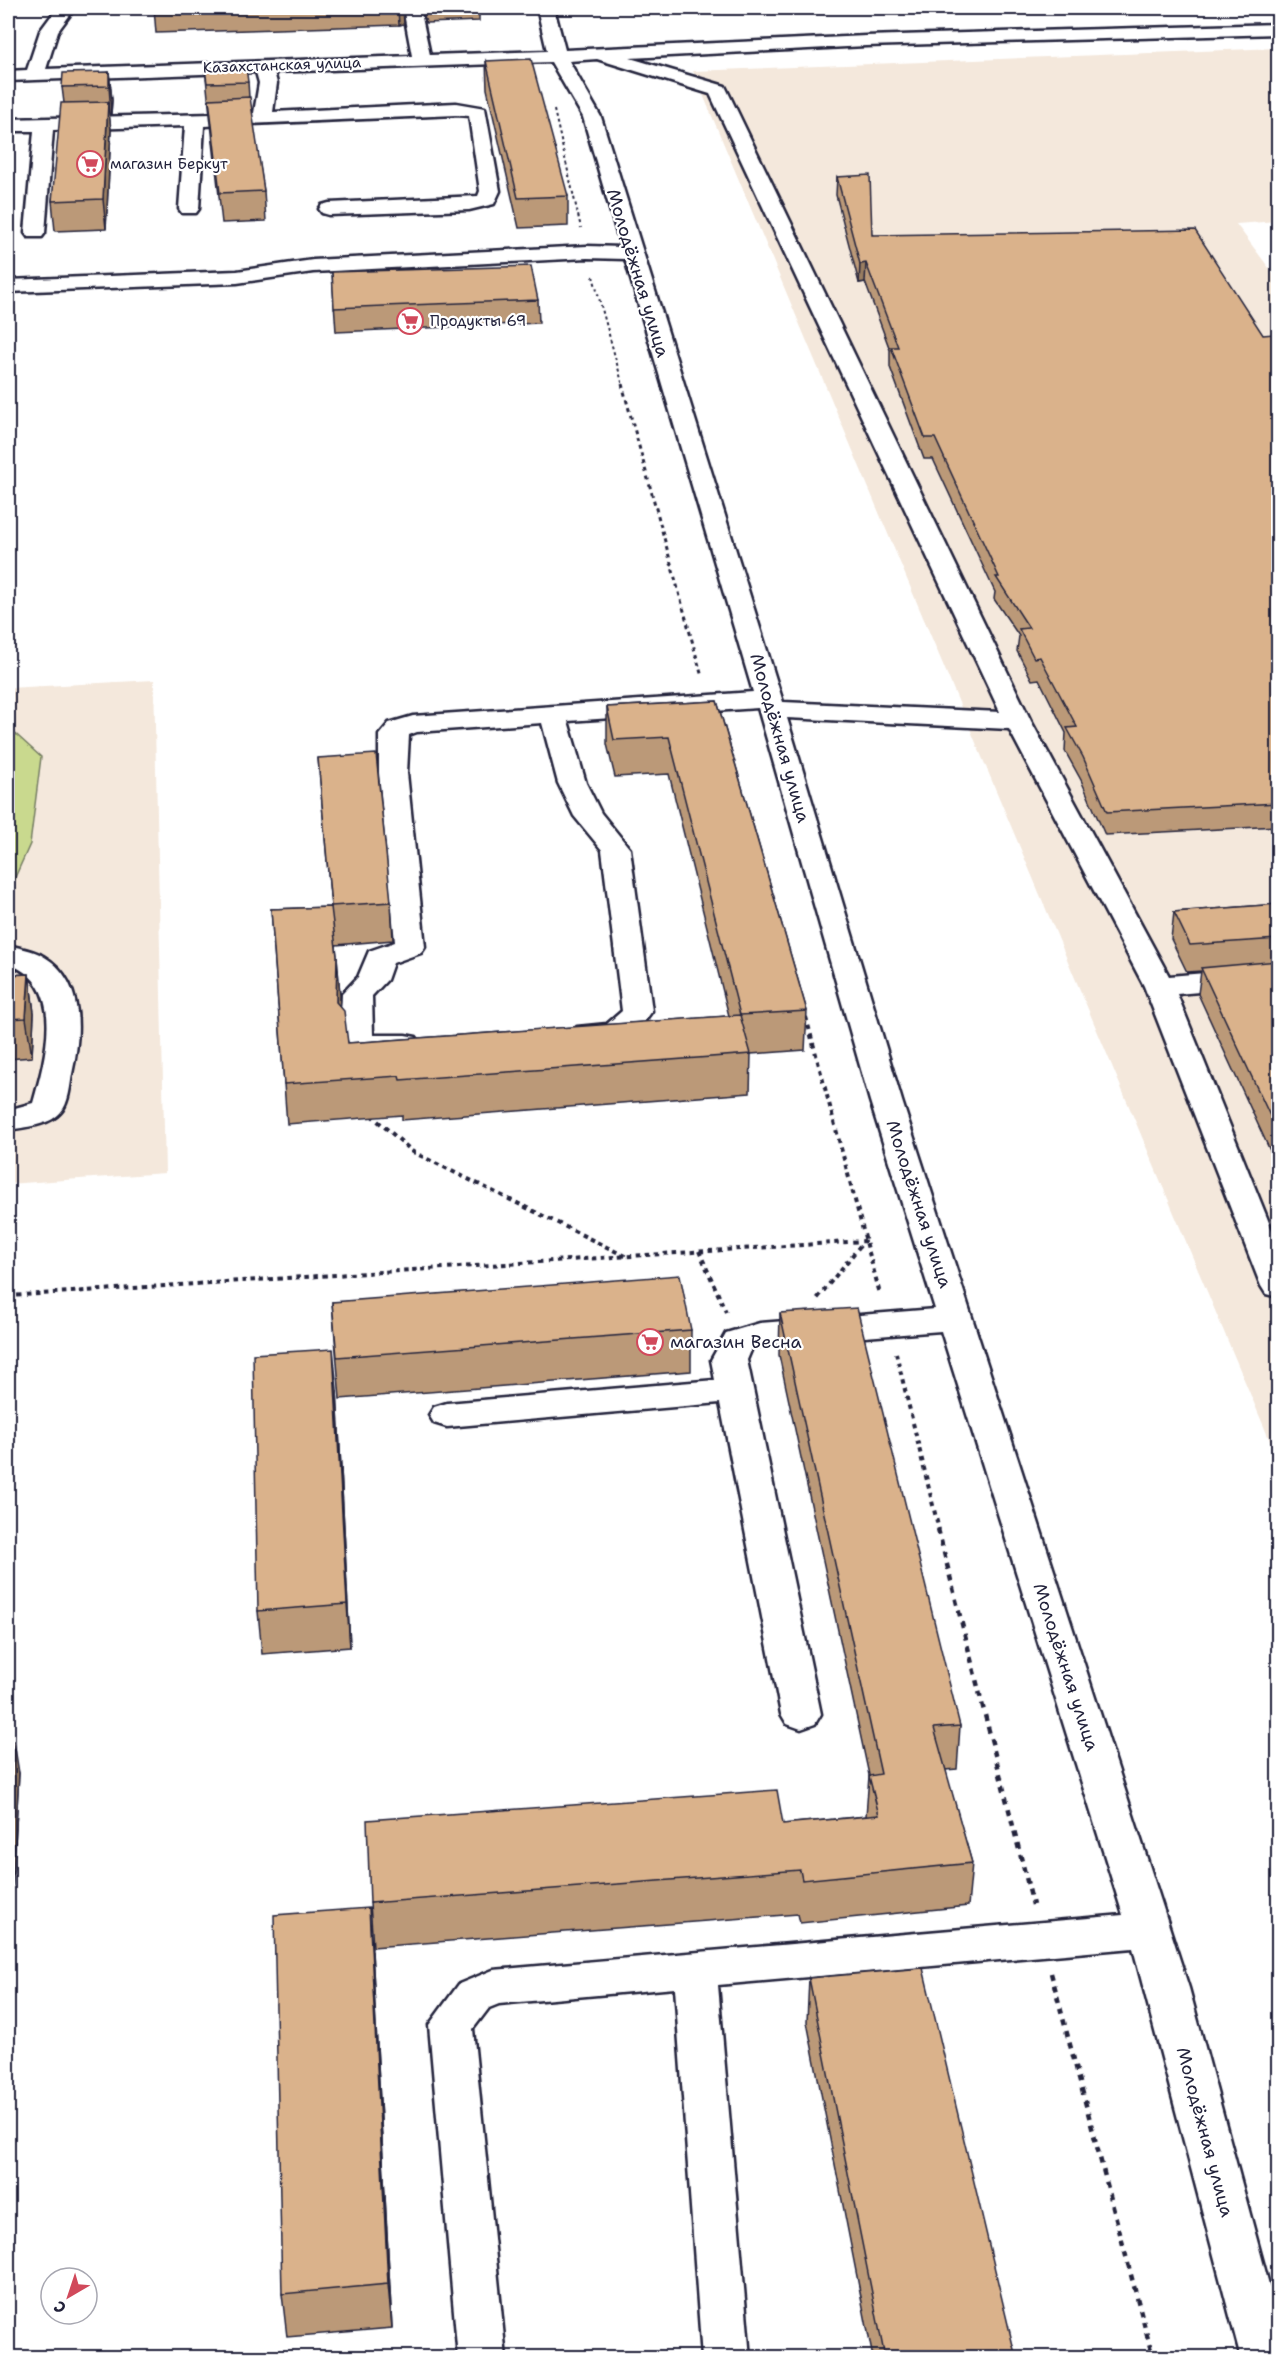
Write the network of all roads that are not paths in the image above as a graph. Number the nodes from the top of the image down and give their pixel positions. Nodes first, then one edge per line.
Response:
1 (66, 8) edge
2 (411, 8) edge
3 (545, 8) edge
4 (1278, 29) edge
5 (598, 54) junction
6 (557, 56) junction
7 (422, 61) junction
8 (263, 65) junction
9 (34, 75) junction
10 (8, 76) edge
11 (263, 118) junction
12 (194, 120) junction
13 (44, 124) junction
14 (8, 125) edge
15 (189, 208) dead end
16 (329, 209) dead end
17 (35, 232) dead end
18 (632, 253) junction
19 (8, 286) edge
20 (769, 704) junction
21 (553, 715) junction
22 (1018, 721) junction
23 (8, 954) edge
24 (1278, 976) edge
25 (1159, 986) junction
26 (566, 1035) edge
27 (426, 1043) edge
28 (8, 1120) edge
29 (1278, 1286) edge
30 (955, 1319) junction
31 (735, 1390) junction
32 (447, 1415) dead end
33 (801, 1714) dead end
34 (1149, 1930) junction
35 (695, 1969) junction
36 (482, 2358) edge
37 (726, 2358) edge
38 (1265, 2358) edge

1 - 9 street
2 - 7 street
3 - 6 street, Молодёжная улица
4 - 5 street, Казахстанская улица
5 - 6 street, Казахстанская улица
5 - 22 street
6 - 7 street, Казахстанская улица
6 - 18 street, Молодёжная улица
7 - 8 street, Казахстанская улица
8 - 9 street, Казахстанская улица
8 - 11 street
9 - 10 street, Казахстанская улица
11 - 12 street
11 - 16 street
12 - 13 street
12 - 15 street
13 - 14 street
13 - 17 street
18 - 19 street
18 - 20 street, Молодёжная улица
20 - 21 street
20 - 22 street
20 - 30 street, Молодёжная улица
21 - 26 street
21 - 27 street
22 - 25 street
23 - 28 street
24 - 25 street
25 - 29 street
30 - 31 street
30 - 34 street, Молодёжная улица
31 - 32 street
31 - 33 street
34 - 35 street
34 - 38 street, Молодёжная улица
35 - 36 street
35 - 37 street

